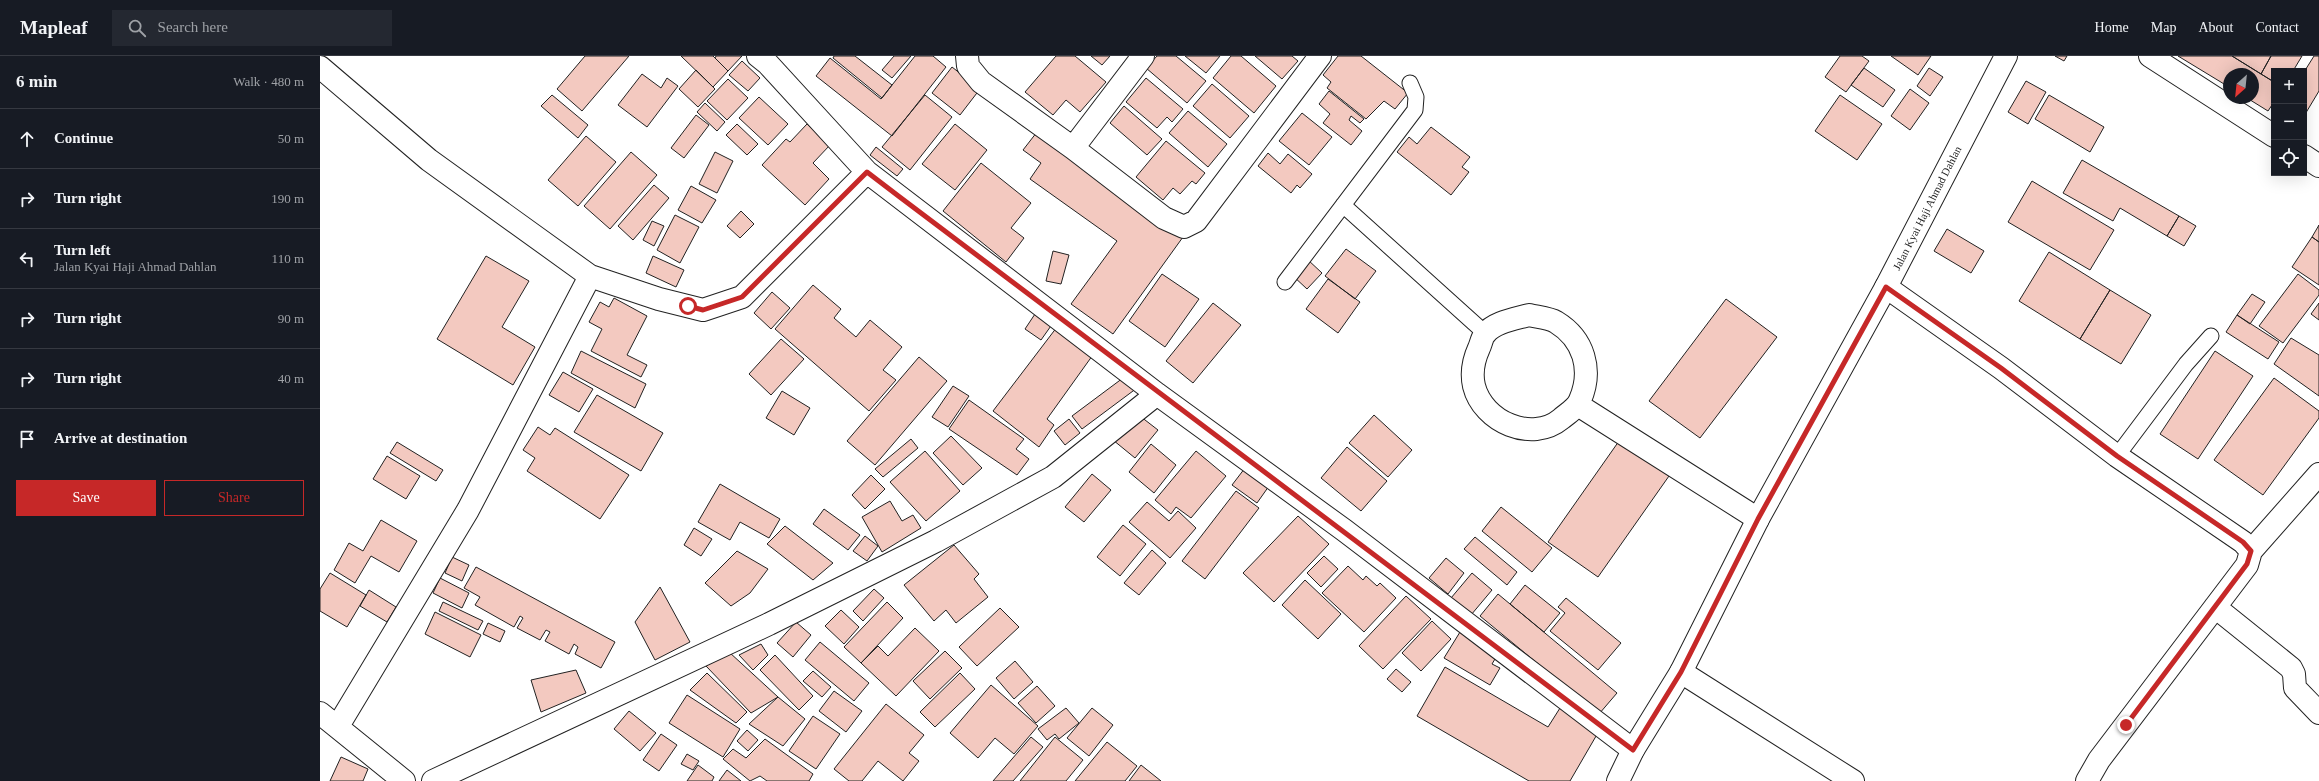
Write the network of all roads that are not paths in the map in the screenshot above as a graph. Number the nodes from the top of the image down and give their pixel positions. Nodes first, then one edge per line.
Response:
1 (967, 56) edge
2 (1143, 56) edge
3 (1320, 56) edge
4 (2006, 56) edge
5 (2150, 56) edge
6 (767, 59) edge
7 (320, 67) edge
8 (1410, 83) dead end
9 (2271, 134) edge
10 (1073, 148) junction
11 (2307, 158) edge
12 (2319, 166) edge
13 (867, 172) junction
14 (1343, 205) junction
15 (590, 276) junction
16 (1285, 282) dead end
17 (1886, 287) junction
18 (1485, 333) junction
19 (2211, 336) dead end
20 (1157, 394) junction
21 (1578, 405) junction
22 (2117, 456) junction
23 (2319, 474) edge
24 (1758, 519) junction
25 (2251, 551) junction
26 (2215, 607) junction
27 (1681, 672) junction
28 (320, 713) edge
29 (2319, 713) edge
30 (338, 726) junction
31 (1633, 750) junction
32 (404, 781) edge
33 (433, 781) edge
34 (1618, 781) edge
35 (1853, 781) edge
36 (2087, 781) edge

1 - 10 street
2 - 10 street
3 - 10 street
4 - 17 street, Jalan Kyai Haji Ahmad Dahlan
5 - 9 street
6 - 13 street
7 - 15 street
8 - 14 lane
11 - 12 street
13 - 15 street
13 - 20 street
14 - 16 lane
14 - 18 lane
15 - 30 street
17 - 22 street
17 - 24 street, Jalan Kyai Haji Ahmad Dahlan
18 - 21 street
18 - 21 street
19 - 22 lane
20 - 31 street
20 - 33 street
21 - 24 street
22 - 25 street
23 - 25 street
24 - 27 street, Jalan Kyai Haji Ahmad Dahlan
25 - 26 street
26 - 29 street
26 - 36 street
27 - 31 street, Jalan Kyai Haji Ahmad Dahlan
27 - 35 street
28 - 30 street
30 - 32 street
31 - 34 street, Jalan Kyai Haji Ahmad Dahlan

